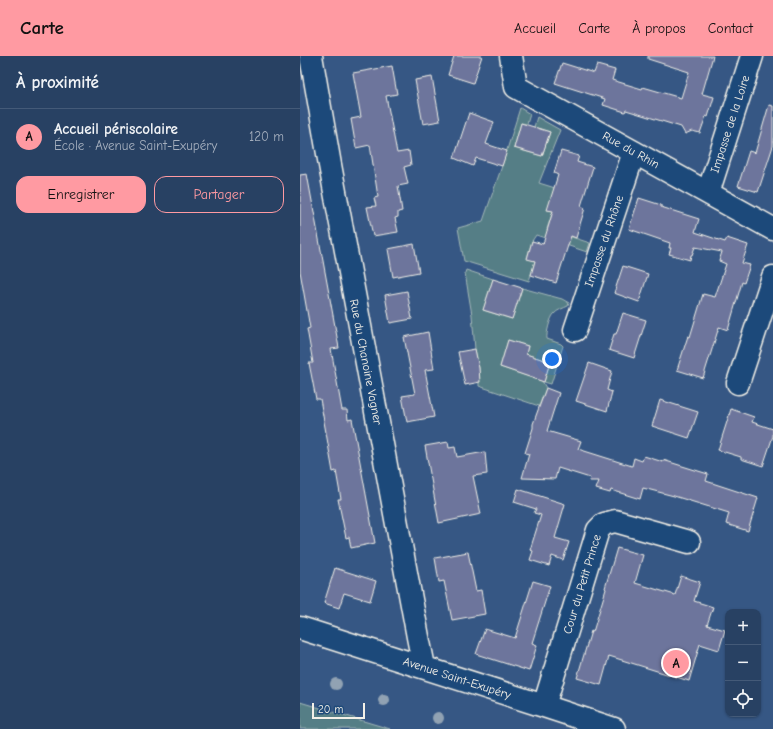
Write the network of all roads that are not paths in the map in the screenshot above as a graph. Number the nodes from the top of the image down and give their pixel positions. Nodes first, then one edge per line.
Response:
1 (311, 56) edge
2 (511, 56) edge
3 (752, 56) edge
4 (634, 152) junction
5 (708, 193) junction
6 (773, 229) edge
7 (773, 277) edge
8 (575, 330) dead end
9 (738, 383) dead end
10 (689, 542) dead end
11 (300, 628) edge
12 (424, 667) junction
13 (544, 706) junction
14 (614, 729) edge

1 - 12 street, Rue du Chanoine Vagner
2 - 4 street, Rue du Rhin
3 - 5 street, Impasse de la Loire
4 - 5 street, Rue du Rhin
4 - 8 street, Impasse du Rhône
5 - 6 street, Rue du Rhin
7 - 9 street
10 - 13 street, Cour du Petit Prince
11 - 12 street, Avenue Saint-Exupéry
12 - 13 street, Avenue Saint-Exupéry
13 - 14 street, Avenue Saint-Exupéry

